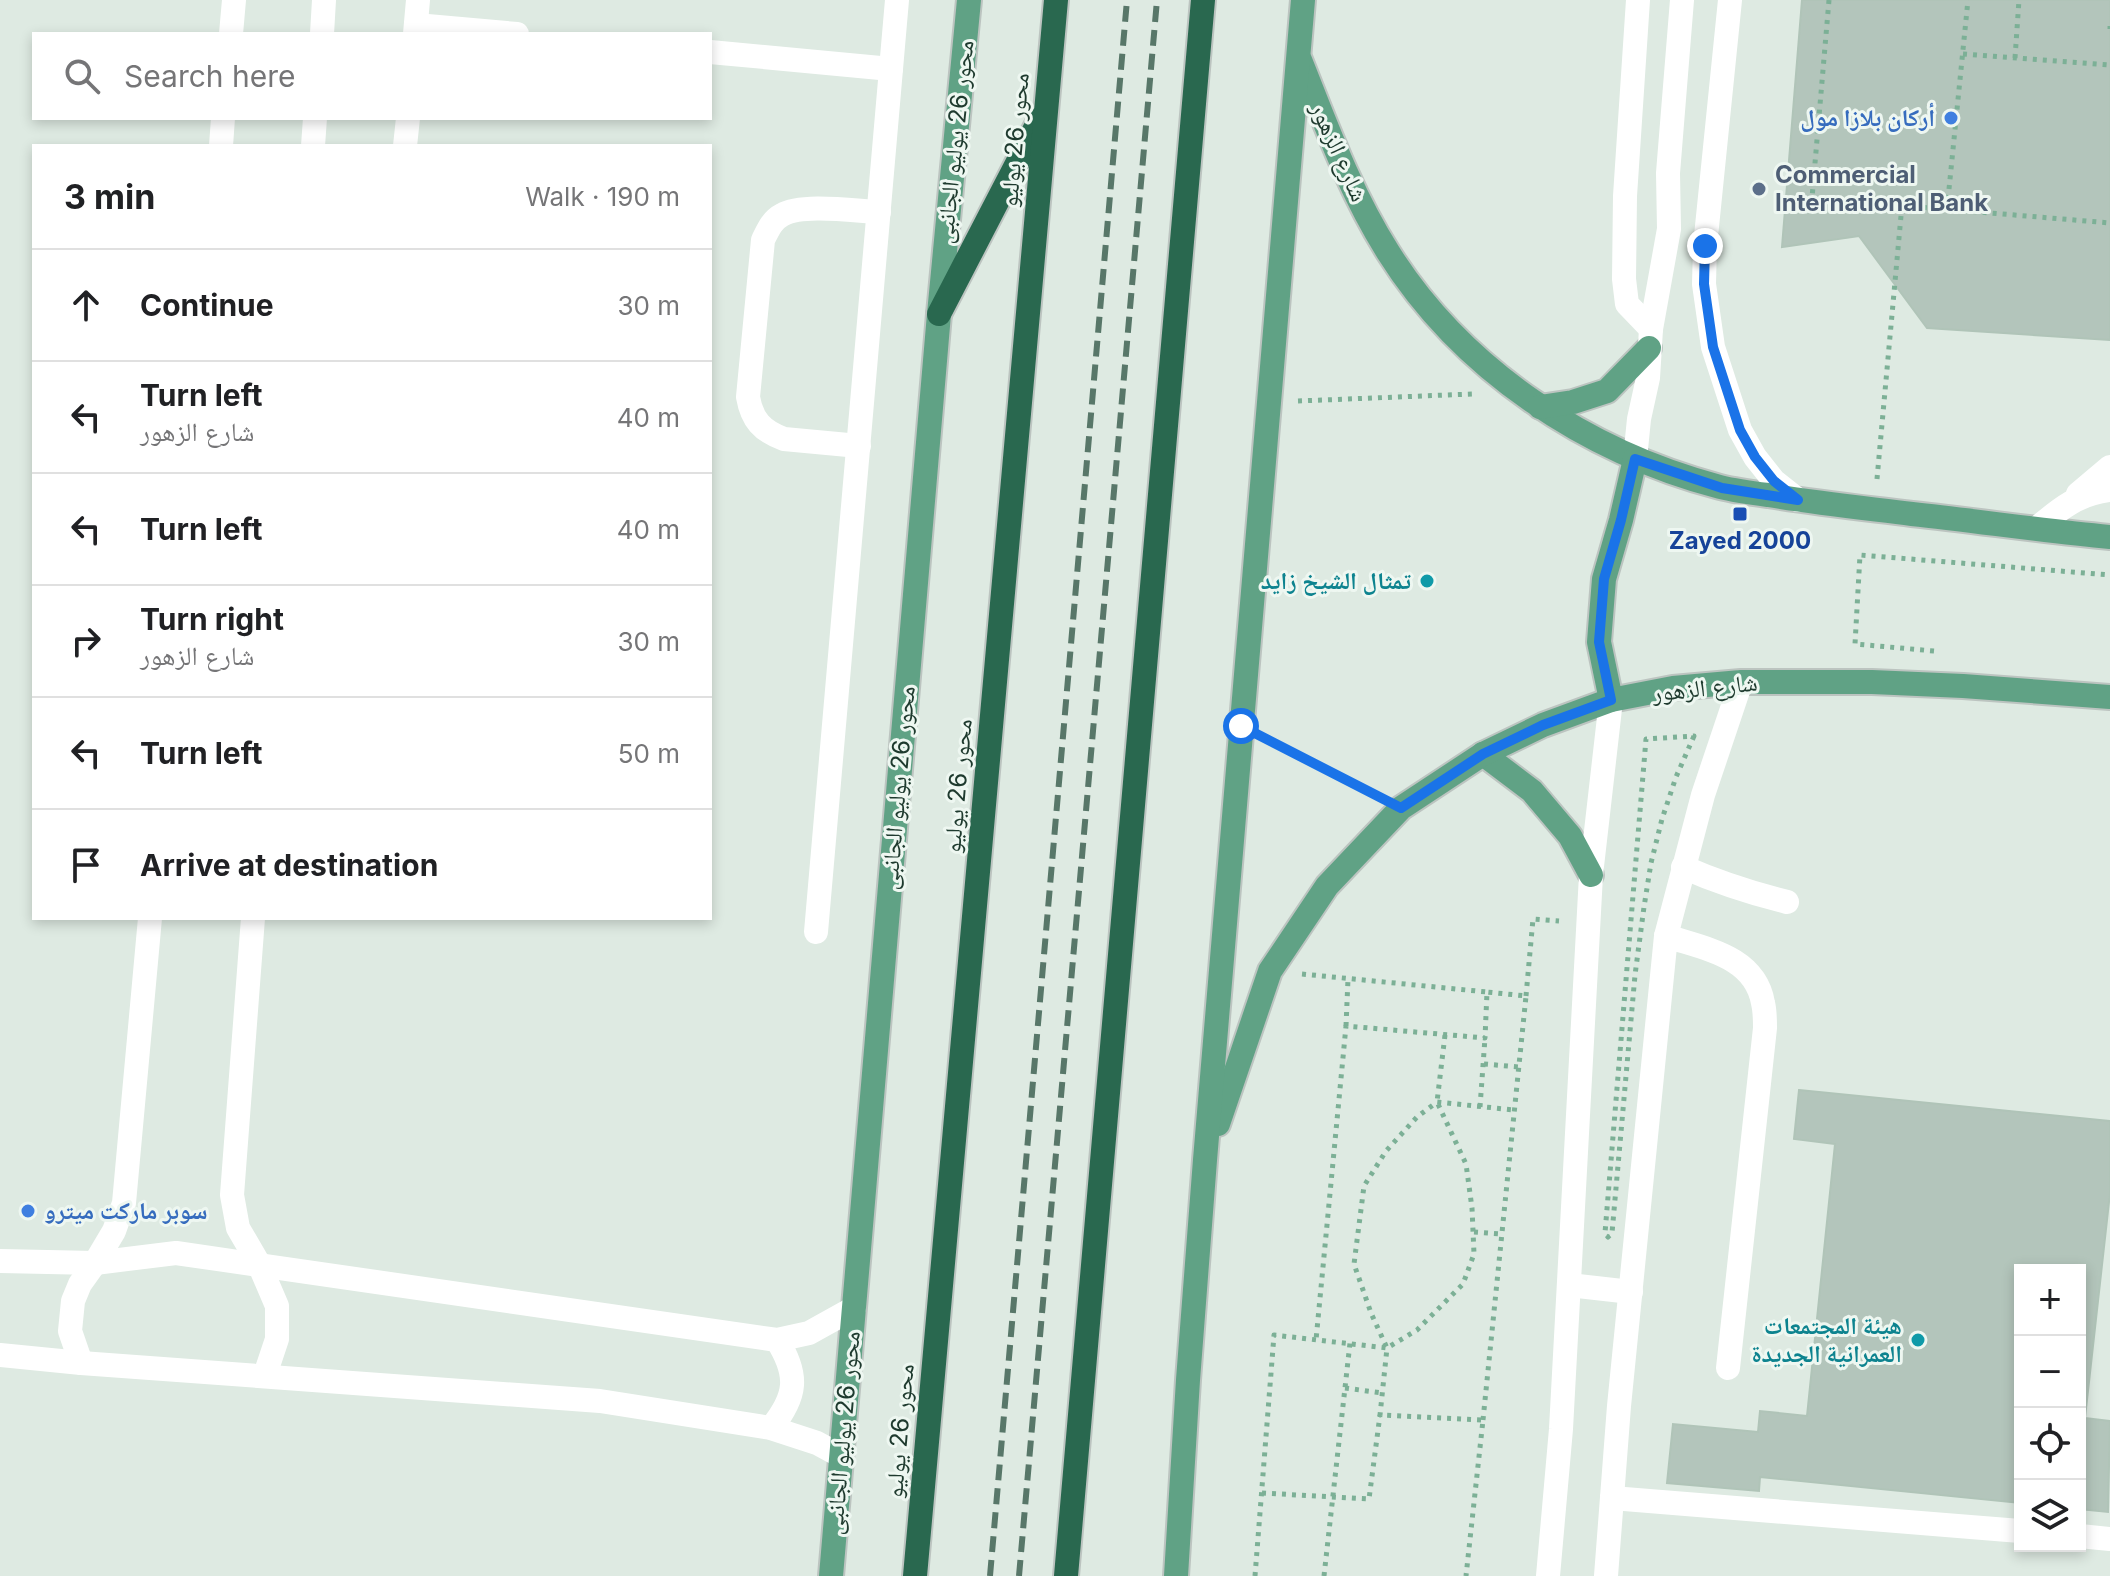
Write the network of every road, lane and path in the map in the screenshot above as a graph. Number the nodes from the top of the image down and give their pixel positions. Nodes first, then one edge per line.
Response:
1 (234, 0) edge
2 (324, 0) edge
3 (418, 0) edge
4 (897, 0) edge
5 (969, 0) edge
6 (1056, 0) edge
7 (1203, 0) edge
8 (1303, 0) edge
9 (1638, 0) edge
10 (1682, 0) edge
11 (1730, 0) edge
12 (1829, 0) edge
13 (1968, 0) edge
14 (2019, 0) edge
15 (416, 29) edge
16 (231, 32) edge
17 (322, 32) edge
18 (477, 32) edge
19 (712, 52) edge
20 (1963, 54) junction
21 (1297, 55) junction
22 (2015, 58) junction
23 (2110, 65) edge
24 (891, 69) junction
25 (1046, 107) junction
26 (223, 120) edge
27 (315, 120) edge
28 (408, 120) edge
29 (221, 144) edge
30 (313, 144) edge
31 (405, 144) edge
32 (1902, 205) junction
33 (1947, 209) junction
34 (879, 212) junction
35 (2110, 223) edge
36 (939, 314) junction
37 (1650, 339) junction
38 (1521, 392) junction
39 (1268, 402) junction
40 (1540, 407) junction
41 (859, 446) junction
42 (1635, 459) junction
43 (2110, 467) edge
44 (2110, 490) edge
45 (1798, 500) junction
46 (2068, 503) junction
47 (1875, 509) junction
48 (2037, 528) junction
49 (2110, 537) edge
50 (2110, 575) edge
51 (1935, 651) dead end
52 (1741, 682) junction
53 (2110, 697) edge
54 (1611, 700) junction
55 (1241, 726) junction
56 (1483, 754) junction
57 (1401, 808) junction
58 (1683, 867) junction
59 (1591, 875) junction
60 (1787, 902) dead end
61 (150, 920) edge
62 (253, 920) edge
63 (1588, 923) junction
64 (816, 932) dead end
65 (1666, 936) junction
66 (1270, 971) junction
67 (1348, 979) junction
68 (1487, 992) junction
69 (1526, 996) junction
70 (1346, 1026) junction
71 (1445, 1035) junction
72 (1485, 1038) junction
73 (1483, 1064) junction
74 (1519, 1067) junction
75 (1437, 1102) junction
76 (1480, 1107) junction
77 (1514, 1110) junction
78 (1205, 1160) junction
79 (1474, 1232) junction
80 (1501, 1234) junction
81 (0, 1261) edge
82 (95, 1263) junction
83 (259, 1264) junction
84 (1569, 1285) junction
85 (1631, 1292) junction
86 (854, 1308) junction
87 (777, 1340) junction
88 (1316, 1340) junction
89 (1350, 1343) junction
90 (1387, 1348) junction
91 (0, 1355) edge
92 (81, 1363) junction
93 (1728, 1368) dead end
94 (265, 1375) junction
95 (1345, 1388) junction
96 (1382, 1393) junction
97 (1380, 1415) junction
98 (1483, 1420) junction
99 (771, 1428) junction
100 (841, 1456) junction
101 (1262, 1493) junction
102 (1333, 1497) junction
103 (1612, 1498) junction
104 (2086, 1530) edge
105 (2014, 1531) edge
106 (2110, 1539) edge
107 (831, 1576) edge
108 (915, 1576) edge
109 (1066, 1576) edge
110 (1176, 1576) edge
111 (1255, 1576) edge
112 (1324, 1576) edge
113 (1466, 1576) edge
114 (1548, 1576) edge
115 (1606, 1576) edge

1 - 16 street
2 - 17 street
3 - 15 street
4 - 24 street
5 - 36 main road, محور 26 يوليو الجانبى
6 - 25 highway, محور 26 يوليو
7 - 109 highway
8 - 21 main road
9 - 37 street
10 - 37 street
11 - 45 street
12 - 32 path
13 - 20 path
14 - 22 path
15 - 18 street
19 - 24 street
20 - 22 path
20 - 33 path
21 - 38 main road, شارع الزهور
21 - 39 main road
22 - 23 path
24 - 34 street
25 - 36 highway
25 - 108 highway, محور 26 يوليو
26 - 29 street
27 - 30 street
28 - 31 street
32 - 33 path
32 - 47 path
33 - 35 path
34 - 41 street
34 - 41 street
36 - 86 main road, محور 26 يوليو الجانبى
37 - 40 main road
37 - 42 street
38 - 39 path
38 - 40 main road, شارع الزهور
39 - 55 main road
40 - 42 main road, شارع الزهور
41 - 64 street
42 - 45 main road, شارع الزهور
42 - 54 main road
43 - 46 street
44 - 46 street
45 - 47 main road, شارع الزهور
46 - 48 street
47 - 48 main road, شارع الزهور
48 - 49 main road, شارع الزهور
50 - 51 path
52 - 53 main road, شارع الزهور
52 - 54 main road, شارع الزهور
52 - 58 street
54 - 56 main road, شارع الزهور
54 - 59 street
55 - 57 path
55 - 78 main road
56 - 57 main road, شارع الزهور
56 - 59 main road
57 - 66 main road, شارع الزهور
58 - 60 street
58 - 65 street
59 - 63 street
61 - 82 street
62 - 83 street
63 - 69 path
63 - 84 street
65 - 85 street
65 - 93 street
66 - 67 path
66 - 78 main road, شارع الزهور
67 - 68 path
67 - 70 path
68 - 69 path
68 - 72 path
69 - 74 path
70 - 71 path
70 - 88 path
71 - 72 path
71 - 75 path
72 - 73 path
73 - 74 path
73 - 76 path
74 - 77 path
75 - 76 path
75 - 79 path
75 - 90 path
76 - 77 path
77 - 80 path
78 - 110 main road
79 - 80 path
79 - 90 path
80 - 98 path
81 - 82 street
82 - 83 street
82 - 92 street
83 - 87 street
83 - 94 street
84 - 85 street
84 - 114 street
85 - 103 street
86 - 87 street
86 - 100 main road, محور 26 يوليو الجانبى
87 - 99 street
88 - 89 path
88 - 101 path
89 - 90 path
89 - 95 path
90 - 96 path
91 - 92 street
92 - 94 street
94 - 99 street
95 - 96 path
95 - 102 path
96 - 97 path
97 - 98 path
97 - 102 path
98 - 113 path
99 - 100 street
100 - 107 main road, محور 26 يوليو الجانبى
101 - 102 path
101 - 111 path
102 - 112 path
103 - 105 street
103 - 115 street
104 - 106 street

